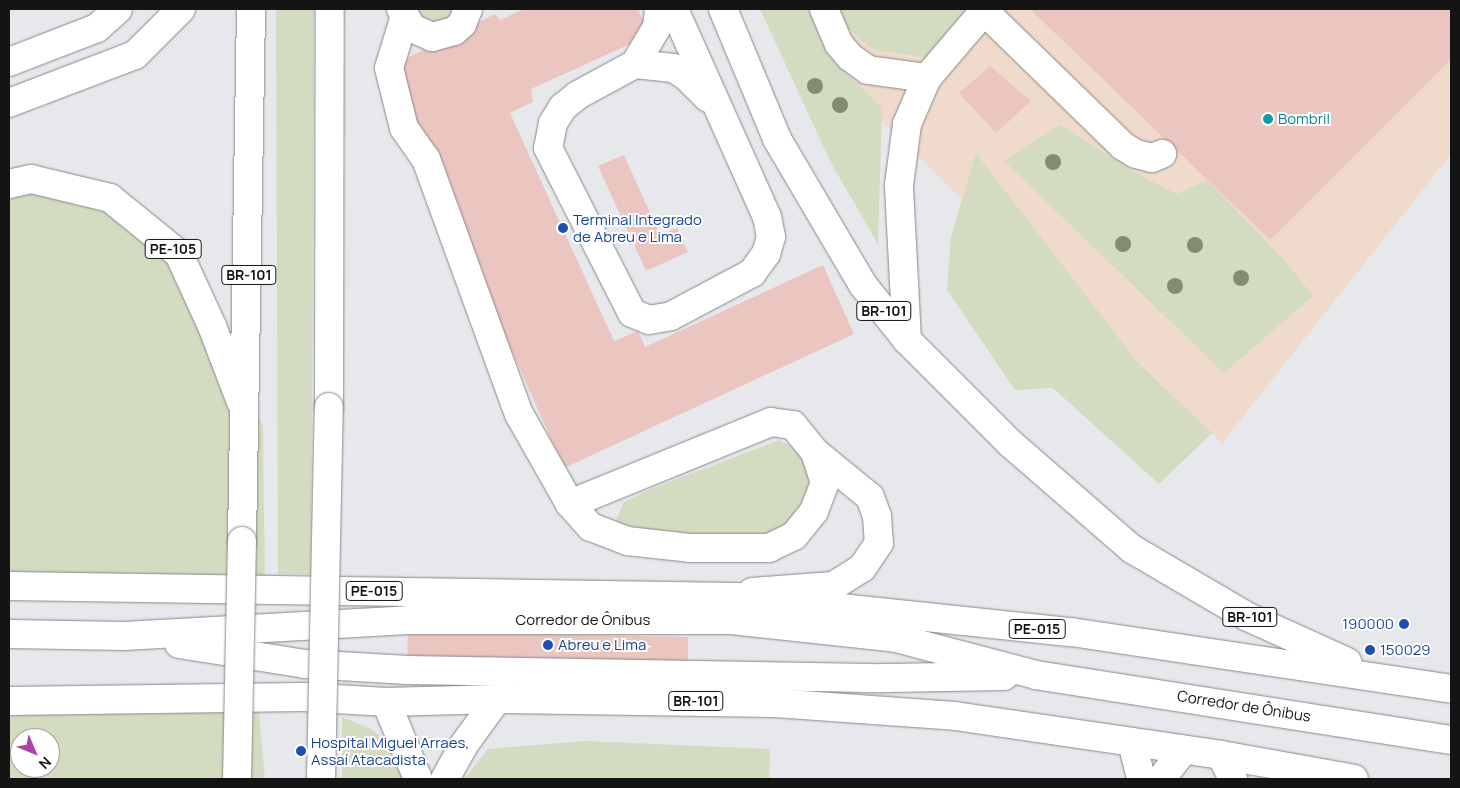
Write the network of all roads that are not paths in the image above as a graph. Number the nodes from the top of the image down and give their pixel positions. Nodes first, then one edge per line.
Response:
1 (118, 9) edge
2 (181, 9) edge
3 (251, 9) edge
4 (330, 9) edge
5 (468, 9) edge
6 (659, 9) edge
7 (674, 9) edge
8 (723, 9) edge
9 (824, 9) edge
10 (983, 10) edge
11 (403, 14) edge
12 (9, 62) edge
13 (635, 64) junction
14 (927, 78) junction
15 (9, 103) edge
16 (719, 110) junction
17 (1162, 154) dead end
18 (9, 184) edge
19 (907, 340) junction
20 (246, 417) junction
21 (815, 452) junction
22 (570, 504) junction
23 (9, 575) edge
24 (9, 586) edge
25 (47, 586) junction
26 (700, 596) junction
27 (9, 634) edge
28 (124, 636) junction
29 (1036, 675) junction
30 (1373, 675) junction
31 (1451, 689) edge
32 (497, 699) junction
33 (386, 702) junction
34 (17, 705) edge
35 (1451, 740) edge
36 (1132, 742) junction
37 (1184, 750) junction
38 (1221, 755) junction
39 (237, 779) edge
40 (321, 779) edge
41 (418, 779) edge
42 (445, 779) edge
43 (1140, 779) edge
44 (1161, 779) edge
45 (1233, 779) edge
46 (1354, 779) edge

1 - 12 main road
2 - 15 main road
3 - 20 main road, BR-101
4 - 40 main road, bridge
5 - 11 main road
6 - 13 main road
7 - 16 main road
8 - 19 main road, BR-101
9 - 14 main road
10 - 14 main road
10 - 17 main road
11 - 22 main road
13 - 16 main road
13 - 16 main road
14 - 19 main road
18 - 20 main road, PE-105
19 - 30 main road, BR-101
20 - 39 main road, BR-101, bridge
21 - 22 main road
21 - 22 main road
21 - 26 main road
23 - 25 main road
24 - 25 main road, PE-015
25 - 26 main road, PE-015
26 - 30 main road, PE-015
27 - 28 main road, Corredor de Ônibus
28 - 29 main road, Corredor de Ônibus
28 - 29 main road, Corredor de Ônibus
29 - 35 main road, Corredor de Ônibus
30 - 31 main road, BR-101
32 - 33 main road, BR-101
32 - 36 main road, BR-101
32 - 42 main road
33 - 34 main road, BR-101
33 - 41 main road
36 - 37 main road, BR-101
36 - 43 main road
37 - 38 main road, BR-101
37 - 44 main road
38 - 45 main road
38 - 46 main road, BR-101

